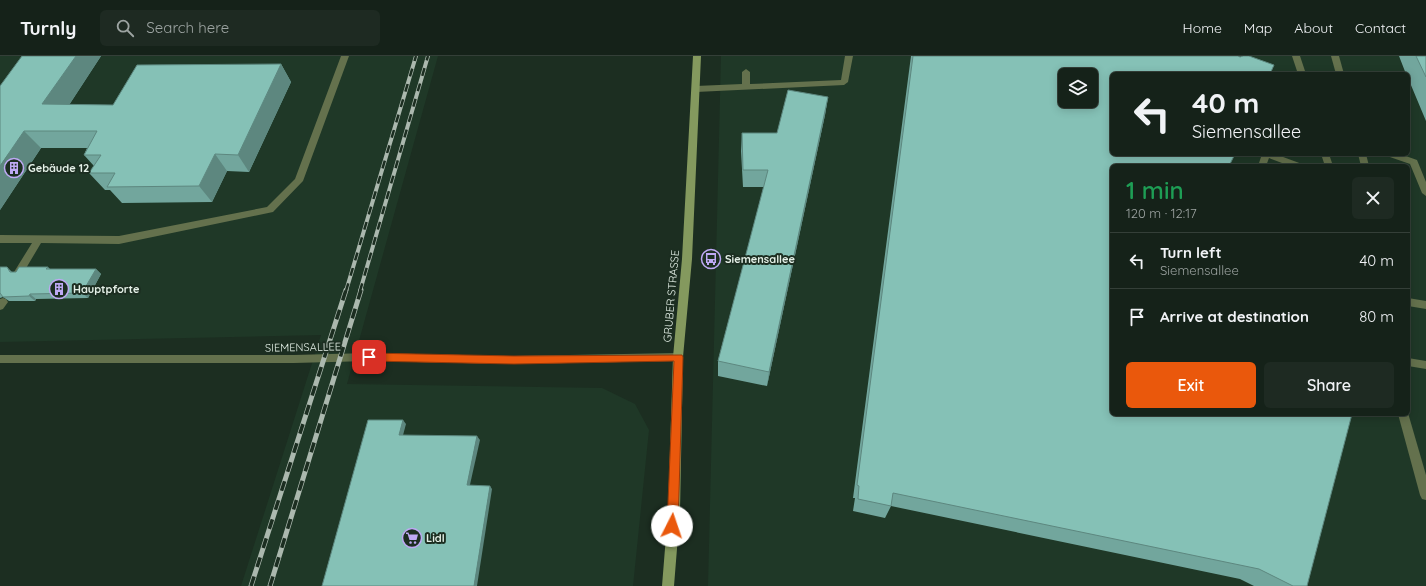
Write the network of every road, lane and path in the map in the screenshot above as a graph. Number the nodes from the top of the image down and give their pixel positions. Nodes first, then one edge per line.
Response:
1 (345, 56) edge
2 (697, 56) edge
3 (849, 56) edge
4 (1296, 56) edge
5 (1335, 56) edge
6 (746, 72) dead end
7 (1301, 72) edge
8 (1339, 72) edge
9 (746, 87) junction
10 (696, 89) junction
11 (1272, 156) edge
12 (1396, 156) edge
13 (1294, 164) edge
14 (1426, 193) edge
15 (0, 239) edge
16 (39, 239) junction
17 (19, 272) edge
18 (1410, 302) edge
19 (1426, 305) edge
20 (678, 357) junction
21 (0, 359) edge
22 (1410, 362) edge
23 (1426, 365) edge
24 (1404, 416) edge
25 (1426, 495) edge
26 (668, 586) edge

1 - 16 street
2 - 10 street, GRUBER STRASSE
3 - 9 street
4 - 7 street
5 - 8 street
6 - 9 street
9 - 10 street
10 - 20 street, GRUBER STRASSE
11 - 13 street
12 - 14 street
15 - 16 street
16 - 17 street
18 - 19 street
20 - 21 street, SIEMENSALLEE
20 - 26 street, GRUBER STRASSE
22 - 23 street
24 - 25 street

